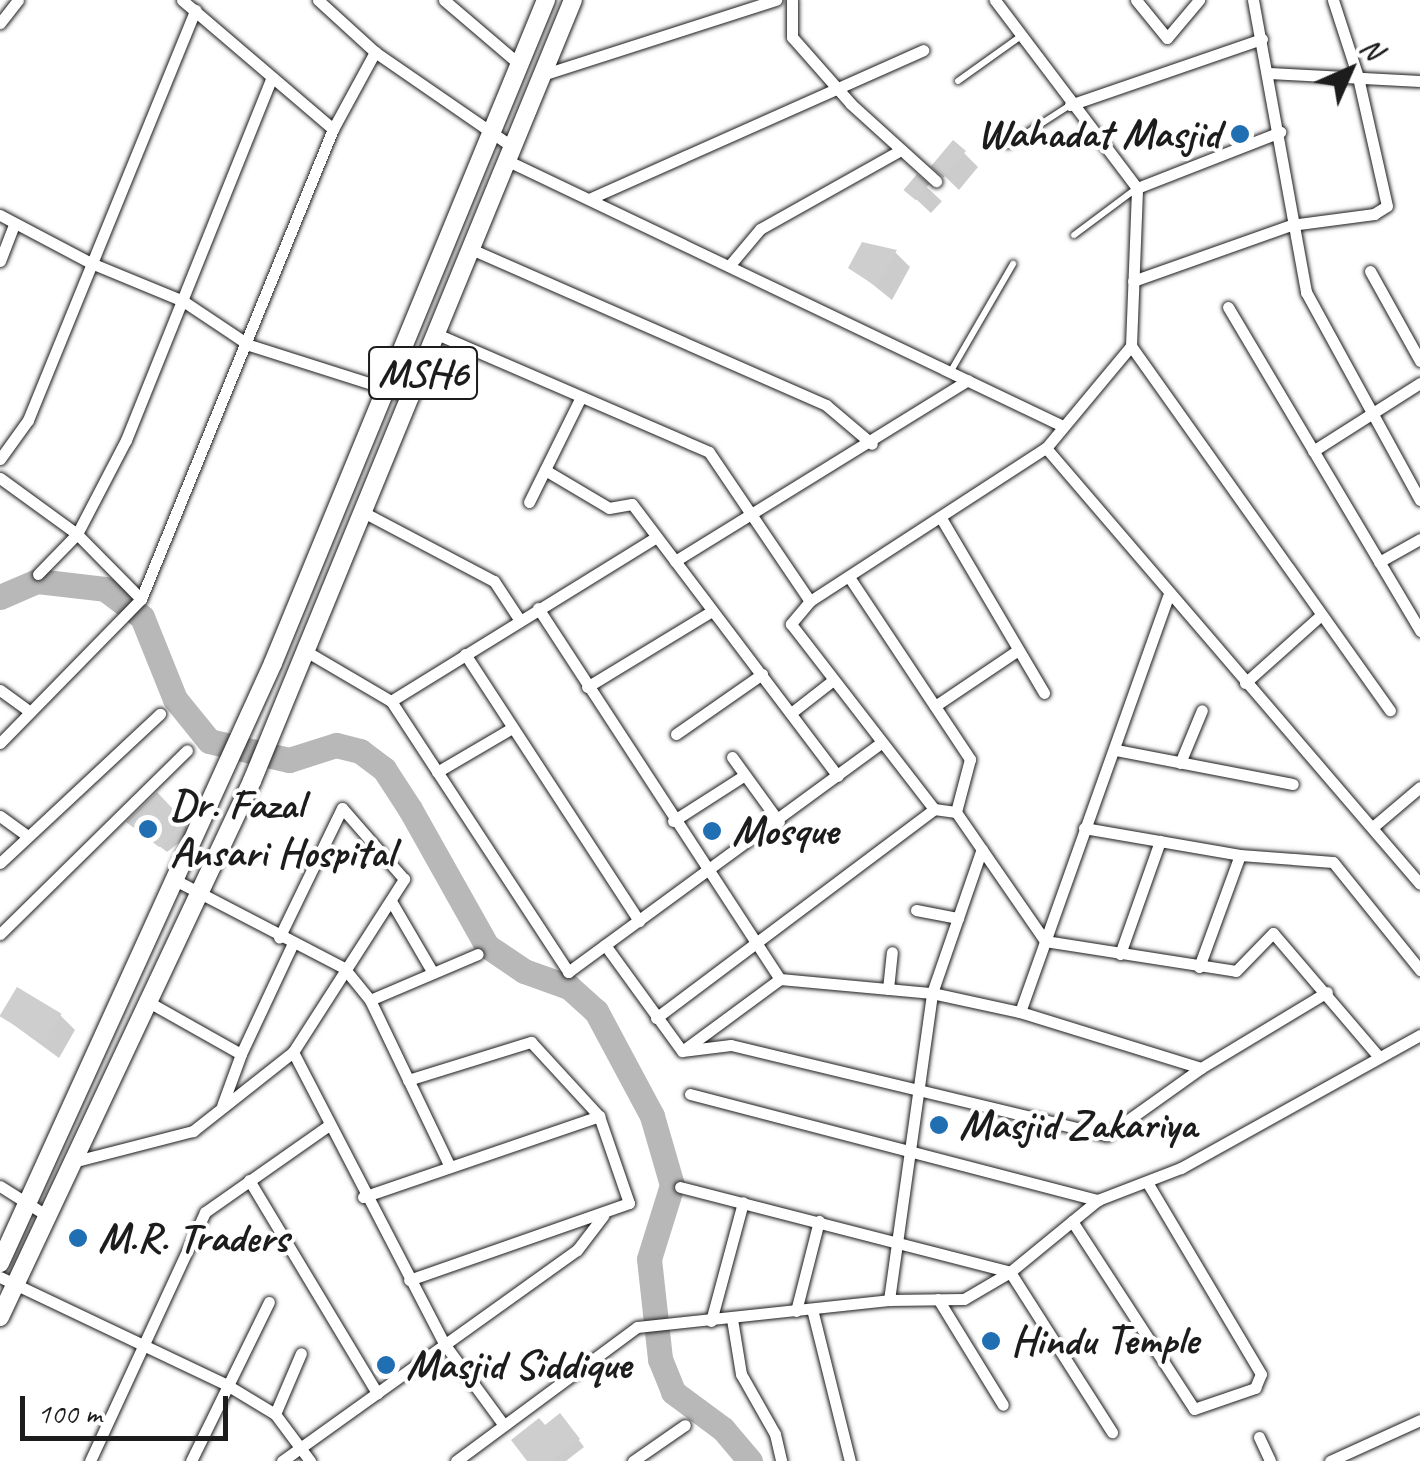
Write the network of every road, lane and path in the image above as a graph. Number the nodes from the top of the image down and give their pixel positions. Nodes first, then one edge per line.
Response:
1 (18, 0) edge
2 (182, 0) edge
3 (318, 0) edge
4 (444, 0) edge
5 (546, 0) edge
6 (573, 0) edge
7 (776, 0) edge
8 (792, 0) edge
9 (995, 0) edge
10 (1136, 0) edge
11 (1199, 0) edge
12 (1253, 0) edge
13 (1332, 0) edge
14 (195, 10) junction
15 (0, 22) edge
16 (1020, 36) junction
17 (1262, 39) junction
18 (923, 50) dead end
19 (375, 52) junction
20 (519, 64) junction
21 (1269, 74) junction
22 (539, 76) junction
23 (1358, 77) junction
24 (272, 78) junction
25 (1420, 80) edge
26 (958, 81) dead end
27 (840, 86) junction
28 (1070, 105) junction
29 (333, 130) junction
30 (491, 132) junction
31 (1280, 132) junction
32 (1008, 145) dead end
33 (902, 150) junction
34 (508, 153) junction
35 (936, 181) dead end
36 (1137, 188) junction
37 (589, 199) junction
38 (0, 215) edge
39 (14, 224) junction
40 (1292, 225) junction
41 (1074, 235) dead end
42 (471, 249) junction
43 (0, 262) edge
44 (92, 263) junction
45 (1013, 264) dead end
46 (729, 266) junction
47 (1370, 271) dead end
48 (1134, 281) junction
49 (184, 301) junction
50 (1228, 307) dead end
51 (440, 335) junction
52 (249, 345) junction
53 (1132, 346) junction
54 (1420, 361) edge
55 (950, 372) junction
56 (968, 380) junction
57 (1420, 384) edge
58 (390, 390) junction
59 (413, 397) junction
60 (581, 397) junction
61 (1372, 414) junction
62 (1063, 426) junction
63 (872, 444) junction
64 (1046, 448) junction
65 (1314, 451) junction
66 (0, 459) edge
67 (545, 470) junction
68 (0, 478) edge
69 (1420, 500) edge
70 (529, 502) dead end
71 (363, 512) junction
72 (752, 518) junction
73 (941, 518) junction
74 (77, 534) junction
75 (657, 537) junction
76 (1420, 538) edge
77 (675, 561) junction
78 (1379, 562) junction
79 (38, 574) dead end
80 (849, 577) junction
81 (1168, 597) junction
82 (810, 601) junction
83 (138, 602) junction
84 (538, 608) junction
85 (712, 611) junction
86 (1321, 615) junction
87 (519, 619) junction
88 (1420, 631) edge
89 (304, 650) junction
90 (1018, 650) junction
91 (464, 654) junction
92 (762, 674) junction
93 (832, 681) junction
94 (1245, 683) junction
95 (587, 688) junction
96 (0, 690) edge
97 (1044, 693) dead end
98 (391, 701) junction
99 (935, 706) junction
100 (1202, 710) dead end
101 (1390, 710) dead end
102 (29, 711) junction
103 (160, 714) dead end
104 (791, 714) junction
105 (512, 728) junction
106 (676, 734) dead end
107 (0, 743) edge
108 (880, 744) junction
109 (187, 750) dead end
110 (1116, 750) junction
111 (732, 757) dead end
112 (1180, 763) junction
113 (437, 772) junction
114 (746, 775) junction
115 (838, 776) junction
116 (1293, 784) dead end
117 (1420, 787) edge
118 (934, 809) junction
119 (956, 812) junction
120 (0, 816) edge
121 (672, 821) junction
122 (779, 822) junction
123 (1374, 826) junction
124 (1084, 828) junction
125 (28, 836) junction
126 (1160, 842) junction
127 (982, 849) junction
128 (1240, 855) junction
129 (0, 863) edge
130 (706, 873) junction
131 (175, 880) junction
132 (1420, 883) edge
133 (198, 894) junction
134 (391, 901) junction
135 (916, 910) dead end
136 (958, 918) junction
137 (638, 921) junction
138 (0, 934) edge
139 (279, 938) junction
140 (1045, 940) junction
141 (754, 944) junction
142 (292, 945) junction
143 (605, 945) junction
144 (892, 952) dead end
145 (478, 954) dead end
146 (1120, 954) junction
147 (344, 968) junction
148 (1199, 968) junction
149 (1420, 970) edge
150 (433, 973) junction
151 (780, 979) junction
152 (888, 989) junction
153 (1327, 992) junction
154 (932, 994) junction
155 (145, 1000) junction
156 (370, 1000) junction
157 (1020, 1012) junction
158 (656, 1018) junction
159 (1420, 1035) edge
160 (293, 1052) junction
161 (682, 1052) junction
162 (241, 1054) junction
163 (1378, 1056) junction
164 (1202, 1068) junction
165 (408, 1080) junction
166 (918, 1090) junction
167 (690, 1094) dead end
168 (222, 1108) junction
169 (599, 1116) junction
170 (328, 1126) junction
171 (910, 1147) junction
172 (76, 1161) junction
173 (448, 1163) junction
174 (248, 1180) junction
175 (1147, 1182) junction
176 (0, 1186) edge
177 (680, 1187) dead end
178 (363, 1197) junction
179 (1098, 1200) junction
180 (743, 1202) junction
181 (29, 1205) junction
182 (604, 1214) junction
183 (50, 1218) junction
184 (819, 1221) junction
185 (1072, 1221) junction
186 (897, 1240) junction
187 (0, 1263) edge
188 (1010, 1272) junction
189 (410, 1280) junction
190 (8, 1281) edge
191 (938, 1299) junction
192 (889, 1300) junction
193 (269, 1302) dead end
194 (812, 1309) junction
195 (796, 1311) junction
196 (0, 1317) edge
197 (732, 1319) junction
198 (710, 1321) junction
199 (141, 1345) junction
200 (445, 1345) junction
201 (301, 1353) dead end
202 (227, 1385) junction
203 (376, 1394) junction
204 (1003, 1404) dead end
205 (275, 1414) junction
206 (1420, 1420) edge
207 (504, 1424) junction
208 (685, 1425) dead end
209 (1112, 1432) dead end
210 (1259, 1437) dead end
211 (303, 1449) junction
212 (1355, 1456) edge
213 (458, 1460) edge
214 (90, 1461) edge
215 (191, 1461) edge
216 (282, 1461) edge
217 (310, 1461) edge
218 (633, 1461) edge
219 (781, 1461) edge
220 (850, 1461) edge
221 (1270, 1461) edge
222 (1330, 1461) edge

1 - 15 street
2 - 14 street
3 - 19 street
4 - 20 street
5 - 20 main road, MSH6
6 - 22 main road, MSH6
7 - 22 street
8 - 27 street
9 - 16 street
10 - 11 street
12 - 17 street
13 - 23 street
14 - 24 street
14 - 44 street
16 - 26 lane
16 - 28 street
17 - 21 street
17 - 28 street
18 - 27 street
19 - 29 street
19 - 30 street
20 - 30 main road, MSH6
21 - 23 street
21 - 31 street
22 - 34 main road, MSH6
23 - 25 street
23 - 40 street
24 - 29 street
24 - 49 street
27 - 33 street
27 - 37 street
28 - 32 lane
28 - 36 street
29 - 52 street
30 - 34 street
30 - 58 main road, MSH6
31 - 36 street
31 - 40 street
33 - 35 street
33 - 46 street
34 - 37 street
34 - 42 main road, MSH6
36 - 41 lane
36 - 48 street
37 - 46 street
38 - 39 street
39 - 43 street
39 - 44 street
40 - 48 street
40 - 61 street
42 - 51 main road, MSH6
42 - 63 street
44 - 49 street
44 - 66 street
45 - 55 lane
46 - 55 street
47 - 54 street
48 - 53 street
49 - 52 street
49 - 74 street
50 - 65 street
51 - 59 main road, MSH6
51 - 60 street
52 - 58 street
52 - 83 street
53 - 62 street
53 - 86 street
55 - 56 street
56 - 62 street
56 - 63 street
57 - 61 street
58 - 59 street
58 - 131 main road, MSH6
59 - 71 main road, MSH6
60 - 67 street
60 - 72 street
61 - 65 street
61 - 69 street
62 - 64 street
63 - 72 street
64 - 73 street
64 - 81 street
65 - 78 street
67 - 70 street
67 - 75 street
68 - 74 street
71 - 87 street
71 - 89 main road, MSH6
72 - 77 street
72 - 82 street
73 - 80 street
73 - 90 street
74 - 79 street
74 - 83 street
75 - 77 street
75 - 84 street
76 - 78 street
77 - 85 street
78 - 88 street
80 - 82 street
80 - 99 street
81 - 94 street
81 - 110 street
82 - 93 street
83 - 102 street
84 - 87 street
84 - 95 street
85 - 92 street
85 - 95 street
86 - 94 street
86 - 101 street
87 - 91 street
89 - 98 street
89 - 133 main road, MSH6
90 - 97 street
90 - 99 street
91 - 98 street
91 - 105 street
92 - 104 street
92 - 106 street
93 - 104 street
93 - 108 street
94 - 123 street
95 - 121 street
96 - 102 street
98 - 113 street
99 - 119 street
100 - 112 street
102 - 107 street
103 - 125 street
104 - 115 street
105 - 113 street
105 - 137 street
108 - 115 street
108 - 118 street
109 - 138 street
110 - 112 street
110 - 124 street
111 - 114 street
112 - 116 street
113 - 143 street
114 - 121 street
114 - 122 street
115 - 122 street
117 - 123 street
118 - 119 street
118 - 141 street
119 - 127 street
120 - 125 street
121 - 130 street
122 - 130 street
123 - 132 street
124 - 126 street
124 - 140 street
125 - 129 street
126 - 128 street
126 - 146 street
127 - 136 street
127 - 140 street
128 - 148 street
128 - 149 street
130 - 137 street
130 - 141 street
131 - 133 street
131 - 181 main road, MSH6
133 - 139 street
133 - 155 main road, MSH6
134 - 139 street
134 - 147 street
134 - 150 street
135 - 136 street
136 - 154 street
137 - 143 street
139 - 142 street
140 - 146 street
140 - 157 street
141 - 151 street
141 - 158 street
142 - 147 street
142 - 162 street
143 - 158 street
144 - 152 street
145 - 150 street
146 - 148 street
147 - 156 street
147 - 160 street
148 - 153 street
150 - 156 street
151 - 152 street
151 - 161 street
152 - 154 street
153 - 163 street
153 - 164 street
154 - 157 street
154 - 166 street
155 - 162 street
155 - 172 main road, MSH6
156 - 165 street
157 - 164 street
158 - 161 street
159 - 163 street
160 - 168 street
160 - 170 street
161 - 166 street
162 - 168 street
163 - 175 street
164 - 166 street
165 - 169 street
165 - 173 street
166 - 171 street
167 - 171 street
168 - 172 street
169 - 173 street
169 - 182 street
170 - 174 street
170 - 178 street
171 - 179 street
171 - 186 street
172 - 183 main road, MSH6
173 - 178 street
174 - 199 street
174 - 203 street
175 - 179 street
175 - 185 street
176 - 181 street
177 - 180 street
178 - 189 street
179 - 185 street
180 - 184 street
180 - 198 street
181 - 183 street
181 - 187 main road, MSH6
182 - 189 street
182 - 200 street
183 - 190 main road, MSH6
184 - 186 street
184 - 195 street
185 - 188 street
186 - 188 street
186 - 192 street
188 - 191 street
188 - 209 street
189 - 200 street
190 - 196 main road, MSH6
190 - 199 street
191 - 192 street
191 - 204 street
192 - 194 street
193 - 202 street
194 - 195 street
194 - 220 street
195 - 197 street
197 - 198 street
197 - 219 street
198 - 207 street
199 - 202 street
199 - 214 street
200 - 203 street
200 - 207 street
201 - 205 street
202 - 205 street
202 - 215 street
203 - 211 street
205 - 211 street
206 - 212 street
207 - 213 street
208 - 218 street
210 - 221 street
211 - 216 street
211 - 217 street
212 - 222 street

